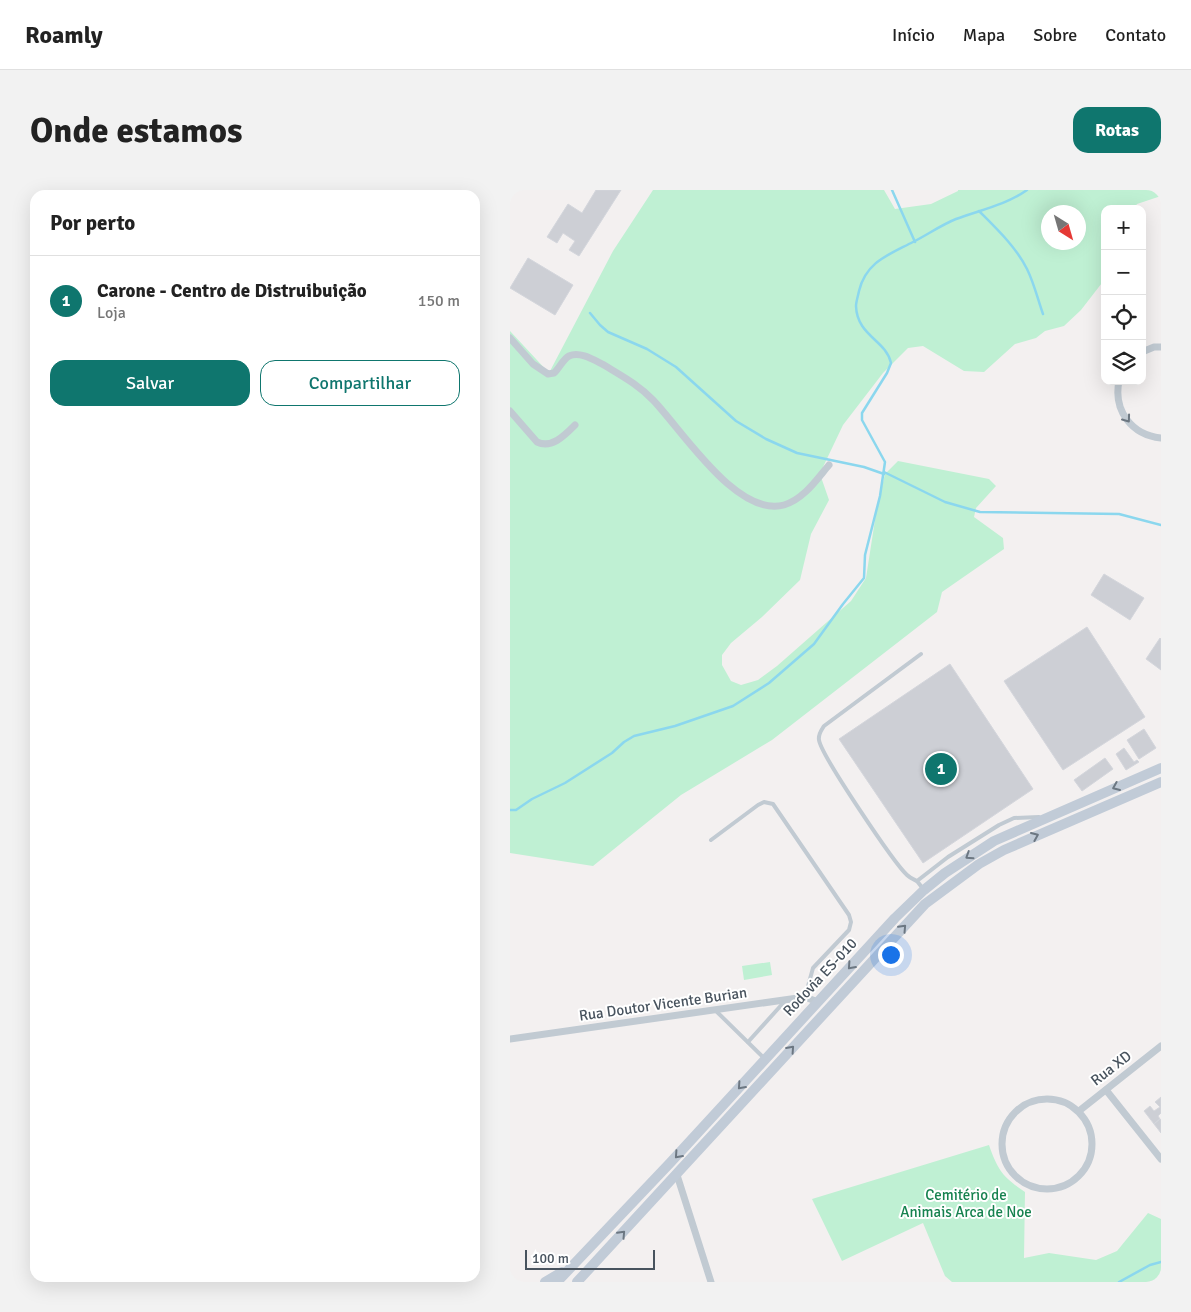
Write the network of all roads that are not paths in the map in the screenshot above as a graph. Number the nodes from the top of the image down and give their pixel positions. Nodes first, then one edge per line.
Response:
1 (510, 338) edge
2 (1161, 347) edge
3 (1146, 350) edge
4 (1118, 385) edge
5 (510, 411) edge
6 (575, 425) dead end
7 (1161, 438) edge
8 (829, 465) dead end
9 (921, 654) dead end
10 (1161, 768) edge
11 (1161, 782) edge
12 (1046, 817) junction
13 (711, 840) dead end
14 (917, 881) junction
15 (924, 890) junction
16 (805, 997) junction
17 (785, 1001) junction
18 (818, 1002) junction
19 (715, 1010) junction
20 (510, 1039) edge
21 (748, 1042) junction
22 (1161, 1046) edge
23 (765, 1059) junction
24 (1106, 1090) junction
25 (1079, 1111) junction
26 (1161, 1159) edge
27 (677, 1175) junction
28 (574, 1265) junction
29 (545, 1282) edge
30 (557, 1282) edge
31 (577, 1282) edge
32 (711, 1282) edge

1 - 8 street
2 - 3 street
4 -> 7 street
5 - 6 street
9 - 14 lane
10 -> 12 main road, Rodovia ES-010
27 -> 11 main road, Rodovia ES-010
12 - 14 lane
12 -> 15 main road, Rodovia ES-010
13 - 16 lane
14 - 15 lane
15 -> 18 main road, Rodovia ES-010
16 - 17 street, Rua Doutor Vicente Burian
16 - 18 street
17 - 19 street, Rua Doutor Vicente Burian
17 - 21 lane
18 - 23 main road, Rodovia ES-010
19 - 20 street, Rua Doutor Vicente Burian
19 - 21 lane
21 - 23 lane
22 - 24 street, Rua XD
23 -> 28 main road, Rodovia ES-010
24 - 25 street, Rua XD
24 - 26 street
25 - 25 street
31 -> 27 main road, Rodovia ES-010
27 - 32 street
28 - 29 main road
28 - 30 main road, Rodovia ES-010

